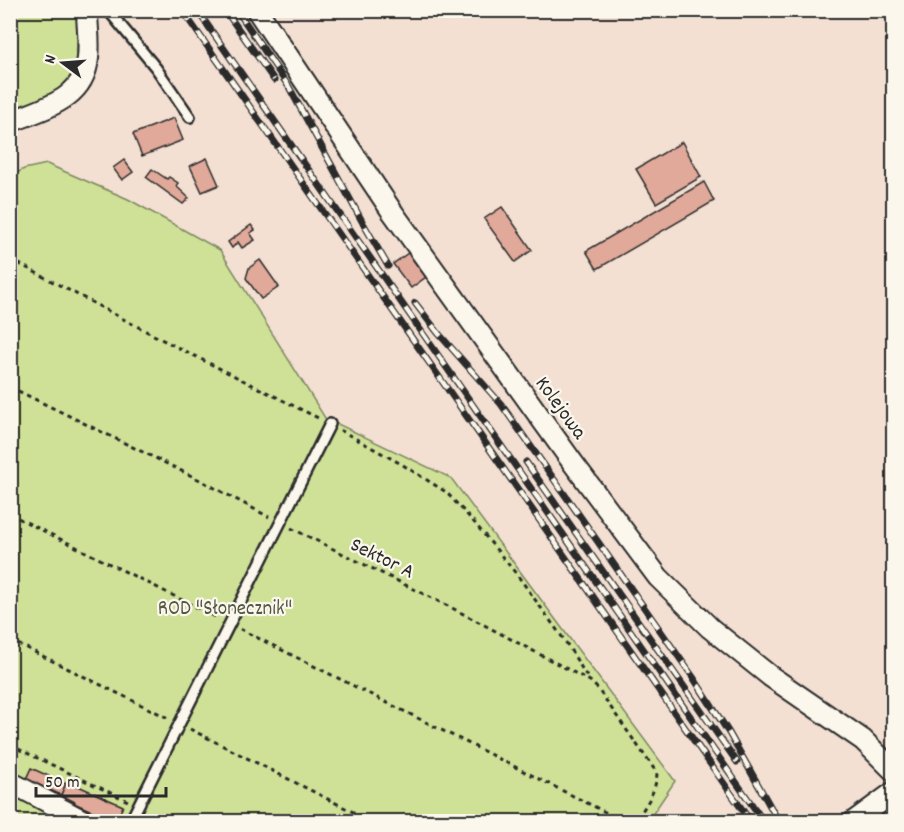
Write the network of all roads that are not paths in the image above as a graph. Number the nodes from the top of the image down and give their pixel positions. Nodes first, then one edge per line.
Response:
1 (87, 10) edge
2 (108, 10) edge
3 (257, 10) edge
4 (190, 117) dead end
5 (10, 122) edge
6 (330, 424) dead end
7 (894, 771) edge
8 (10, 782) edge
9 (894, 792) edge
10 (86, 822) edge
11 (130, 822) edge
12 (853, 822) edge

1 - 5 street
2 - 4 lane
3 - 7 street, Kolejowa
6 - 11 lane
8 - 10 street
9 - 12 street

